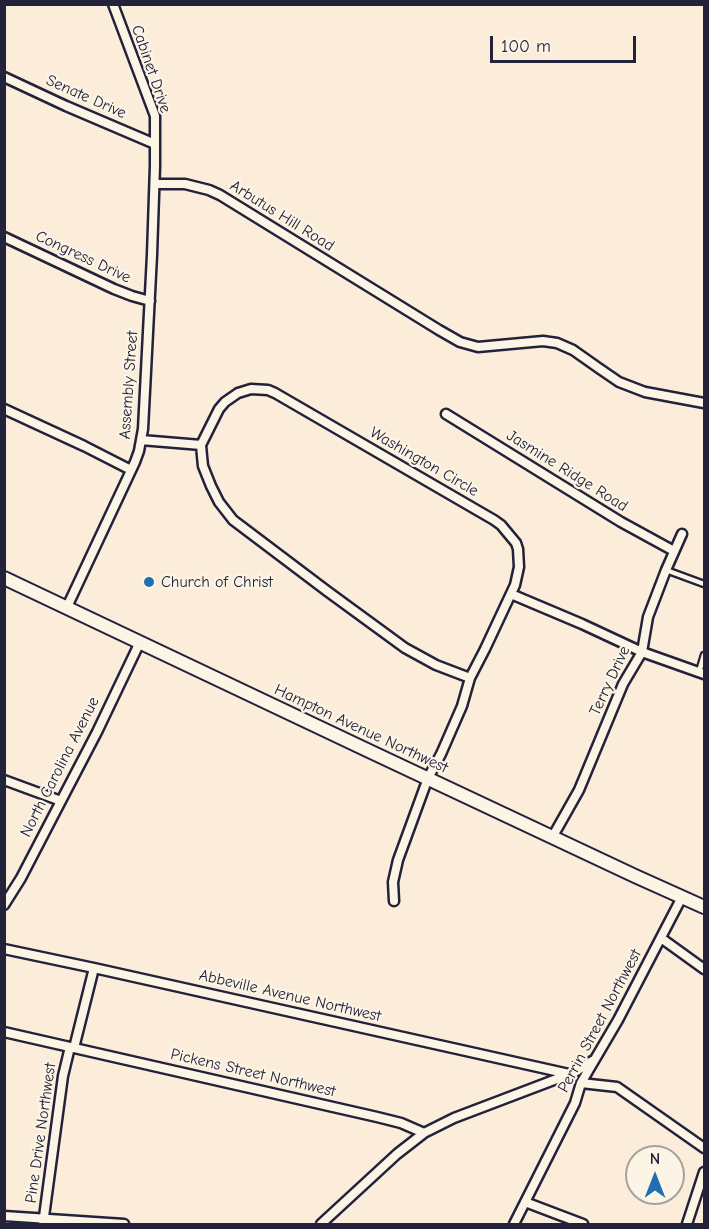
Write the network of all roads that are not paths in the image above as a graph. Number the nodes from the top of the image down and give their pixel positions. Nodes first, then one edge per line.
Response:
1 (113, 4) edge
2 (4, 77) edge
3 (155, 144) junction
4 (155, 184) junction
5 (4, 237) edge
6 (150, 301) junction
7 (705, 403) edge
8 (4, 409) edge
9 (446, 414) dead end
10 (141, 440) junction
11 (201, 445) junction
12 (131, 470) junction
13 (682, 534) dead end
14 (674, 551) junction
15 (666, 570) junction
16 (4, 578) edge
17 (705, 584) edge
18 (511, 594) junction
19 (67, 607) junction
20 (140, 642) junction
21 (642, 652) junction
22 (705, 655) edge
23 (702, 673) edge
24 (470, 678) junction
25 (428, 778) junction
26 (4, 780) edge
27 (61, 801) junction
28 (553, 836) junction
29 (682, 897) junction
30 (394, 901) dead end
31 (4, 905) edge
32 (705, 907) edge
33 (661, 938) junction
34 (4, 949) edge
35 (94, 968) junction
36 (705, 969) edge
37 (4, 1032) edge
38 (72, 1048) junction
39 (601, 1049) junction
40 (569, 1074) junction
41 (581, 1083) junction
42 (424, 1133) junction
43 (705, 1148) edge
44 (705, 1172) edge
45 (525, 1202) junction
46 (4, 1216) edge
47 (43, 1221) edge
48 (124, 1224) edge
49 (321, 1224) edge
50 (514, 1224) edge
51 (583, 1224) edge
52 (687, 1224) edge

1 - 3 street, Cabinet Drive
2 - 3 street, Senate Drive
3 - 4 street, Cabinet Drive
4 - 6 street, Assembly Street
4 - 7 street, Arbutus Hill Road
5 - 6 street, Congress Drive
6 - 10 street, Assembly Street
8 - 12 street
9 - 14 street, Jasmine Ridge Road
10 - 11 street
10 - 12 street, Assembly Street
11 - 18 street, Washington Circle
11 - 24 street
12 - 19 street, Assembly Street
13 - 14 street, Terry Drive
14 - 15 street, Terry Drive
15 - 17 lane
15 - 21 street, Terry Drive
16 - 19 street, Hampton Avenue Northwest
18 - 21 street
18 - 24 street, Washington Circle
19 - 20 street, Hampton Avenue Northwest
20 - 25 street, Hampton Avenue Northwest
20 - 27 street, North Carolina Avenue
21 - 23 street
21 - 28 street, Terry Drive
22 - 23 lane
24 - 25 street, Washington Circle
25 - 28 street, Hampton Avenue Northwest
25 - 30 street, Washington Circle
26 - 27 street
27 - 31 street, North Carolina Avenue
28 - 29 street, Hampton Avenue Northwest
29 - 32 street, Hampton Avenue Northwest
29 - 33 street, Perrin Street Northwest
33 - 36 street
33 - 39 street, Perrin Street Northwest
34 - 35 street, Abbeville Avenue Northwest
35 - 38 street, Pine Drive Northwest
35 - 40 street, Abbeville Avenue Northwest
37 - 38 street, Pickens Street Northwest
38 - 42 street, Pickens Street Northwest
38 - 47 street, Pine Drive Northwest
39 - 40 street
39 - 41 street, Perrin Street Northwest
40 - 42 street
41 - 43 street
41 - 45 street, Perrin Street Northwest
42 - 49 street
44 - 52 street
45 - 50 street, Perrin Street Northwest
45 - 51 street
46 - 47 street
47 - 48 street

